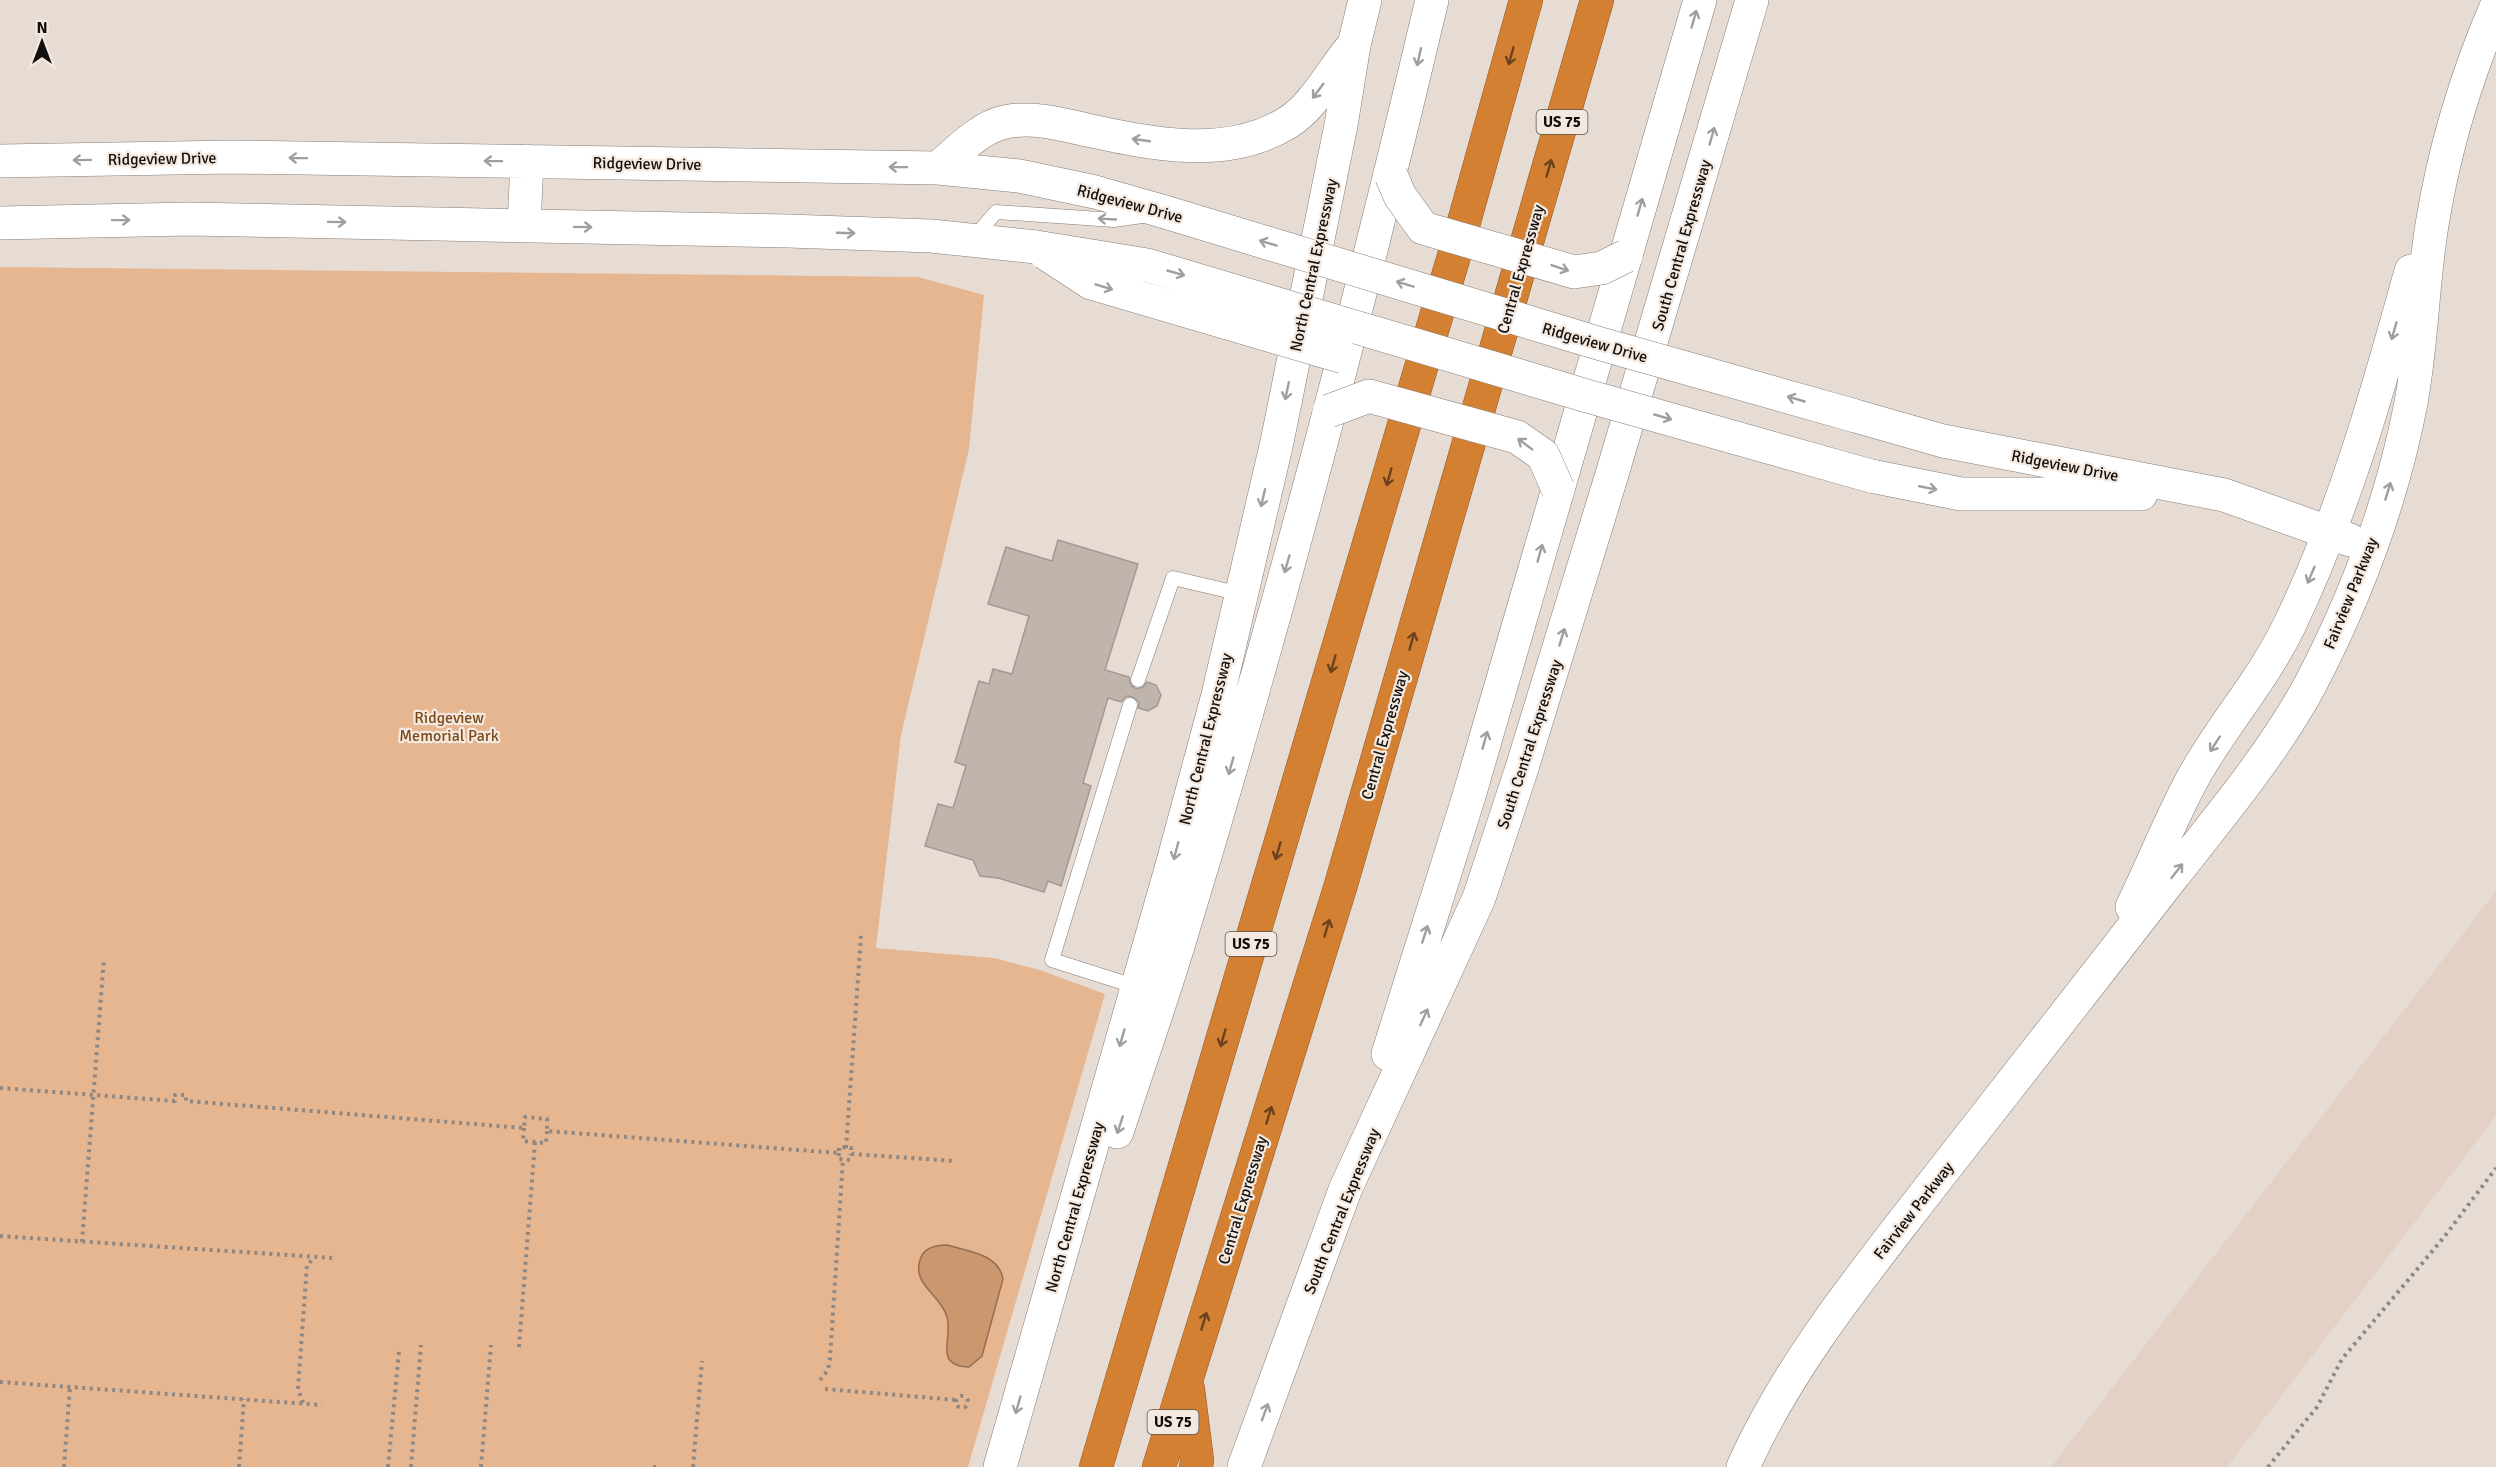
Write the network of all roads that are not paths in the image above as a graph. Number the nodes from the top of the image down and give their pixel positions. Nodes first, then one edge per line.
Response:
1 (1365, 0) edge
2 (1432, 0) edge
3 (1527, 0) edge
4 (1597, 0) edge
5 (1700, 0) edge
6 (1752, 0) edge
7 (2496, 7) edge
8 (1353, 45) junction
9 (2446, 154) junction
10 (0, 161) edge
11 (527, 161) junction
12 (938, 168) junction
13 (1391, 175) junction
14 (1165, 212) junction
15 (0, 223) edge
16 (524, 226) junction
17 (973, 240) junction
18 (1036, 247) junction
19 (1626, 256) junction
20 (1365, 272) junction
21 (1351, 325) junction
22 (1601, 344) junction
23 (1343, 357) junction
24 (1587, 396) junction
25 (1329, 411) junction
26 (1558, 489) junction
27 (2224, 495) junction
28 (2329, 532) junction
29 (2370, 547) junction
30 (1241, 594) junction
31 (1138, 680) dead end
32 (1130, 705) dead end
33 (2102, 967) junction
34 (1137, 987) junction
35 (1346, 1190) junction
36 (1034, 1349) junction
37 (1187, 1377) junction
38 (1000, 1467) edge
39 (1096, 1467) edge
40 (1159, 1467) edge
41 (1196, 1467) edge
42 (1244, 1467) edge
43 (1743, 1467) edge

1 - 8 main road, North Central Expressway
2 -> 13 main road
3 -> 39 highway, US 75
37 -> 4 highway, Central Expressway / US 75
19 -> 5 main road
35 -> 6 main road, South Central Expressway
7 - 9 main road, Fairview Parkway
8 -> 12 main road
8 -> 30 main road, North Central Expressway
9 -> 28 main road, Fairview Parkway
29 -> 9 main road, Fairview Parkway
11 -> 10 main road, Ridgeview Drive
12 -> 11 main road, Ridgeview Drive
11 - 16 main road
12 - 14 main road, Ridgeview Drive
13 -> 19 main road, bridge
13 - 20 main road
14 -> 17 lane
20 -> 14 main road, Ridgeview Drive, bridge
15 -> 16 main road, Ridgeview Drive
16 -> 17 main road, Ridgeview Drive
17 - 18 main road, Ridgeview Drive
18 -> 21 main road, Ridgeview Drive, bridge
18 -> 23 main road, bridge
19 - 22 main road
20 - 21 main road
22 -> 20 main road, Ridgeview Drive, bridge
21 - 23 main road
21 - 24 main road, Ridgeview Drive, bridge
22 - 24 main road
27 -> 22 main road, Ridgeview Drive, bridge
23 - 25 main road
24 - 26 main road
24 -> 27 main road, Ridgeview Drive, bridge
26 -> 25 main road, bridge
25 -> 36 main road
35 -> 26 main road
27 - 28 main road, Ridgeview Drive
28 - 29 main road, Ridgeview Drive
28 -> 33 main road, Fairview Parkway
33 -> 29 main road, Fairview Parkway
30 - 31 lane
30 -> 34 main road, North Central Expressway
32 - 34 lane
33 - 43 main road, Fairview Parkway
34 -> 36 main road, North Central Expressway
42 -> 35 main road, South Central Expressway
36 -> 38 main road, North Central Expressway
37 - 40 highway, Central Expressway / US 75
37 - 41 highway

